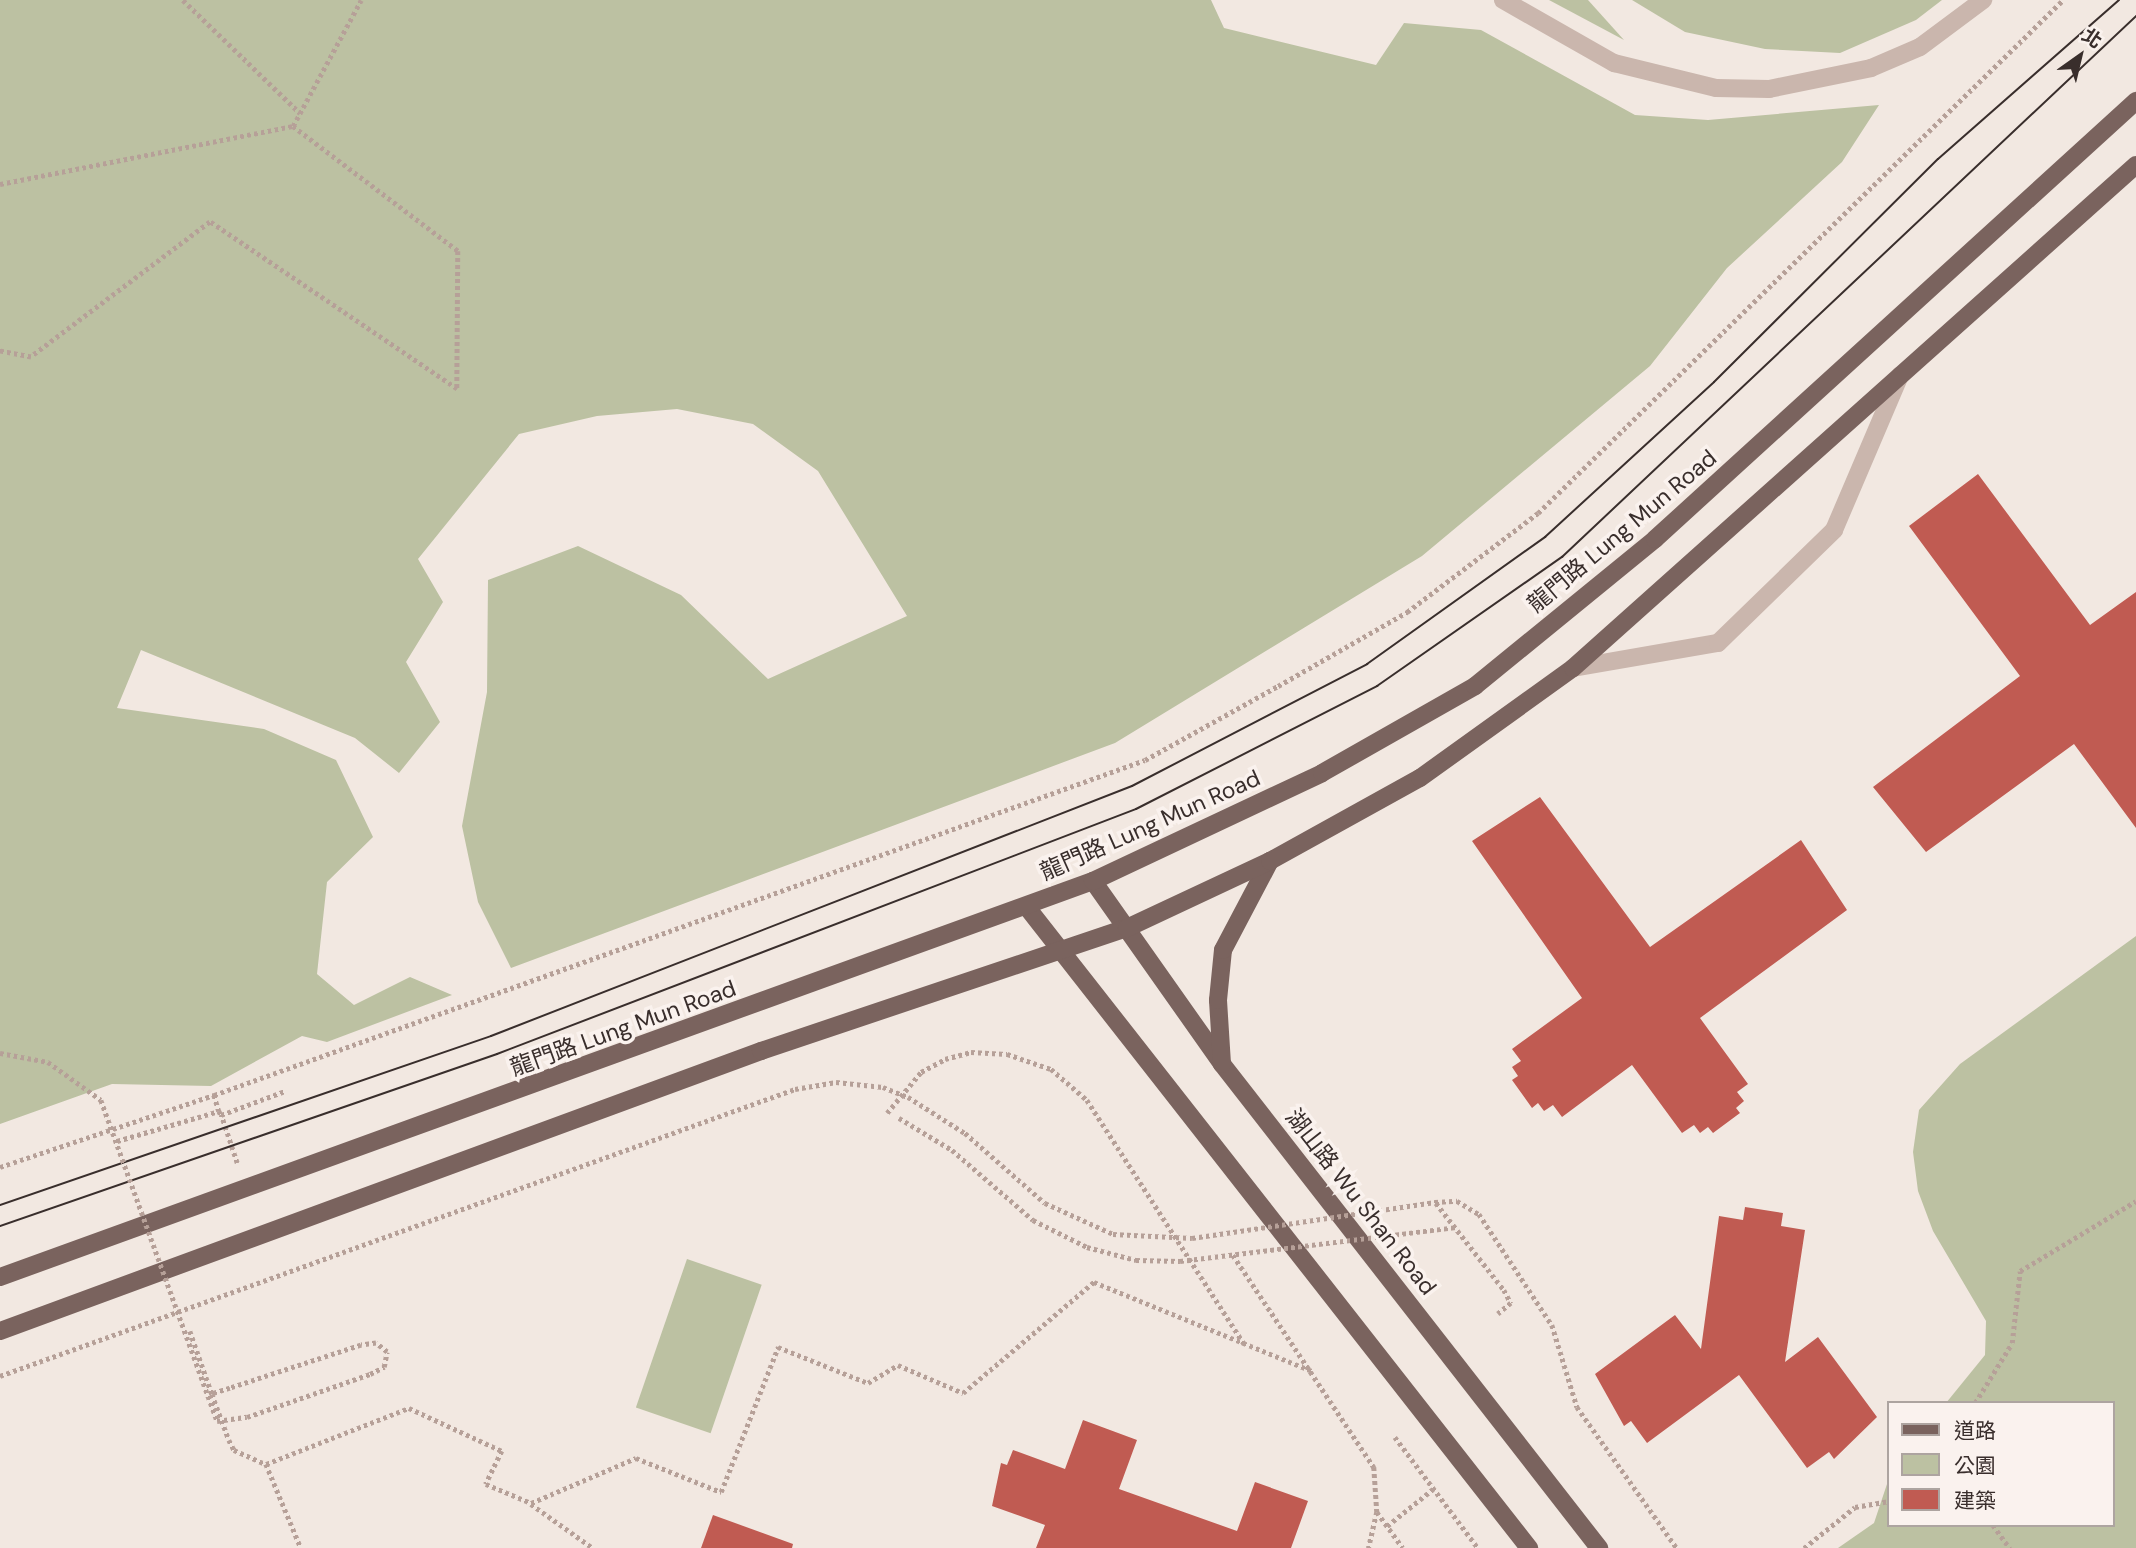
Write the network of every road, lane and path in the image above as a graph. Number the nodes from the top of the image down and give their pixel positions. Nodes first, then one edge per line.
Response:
1 (183, 0) edge
2 (361, 0) edge
3 (1503, 0) edge
4 (1983, 0) edge
5 (2063, 0) edge
6 (2136, 101) edge
7 (300, 113) junction
8 (293, 126) junction
9 (2136, 165) edge
10 (0, 184) edge
11 (0, 351) edge
12 (1900, 374) junction
13 (1573, 667) junction
14 (1270, 861) junction
15 (1093, 881) junction
16 (1026, 906) junction
17 (1127, 928) junction
18 (1059, 950) junction
19 (0, 1053) edge
20 (1222, 1064) junction
21 (285, 1091) dead end
22 (900, 1094) junction
23 (214, 1096) junction
24 (220, 1113) junction
25 (887, 1113) dead end
26 (899, 1118) dead end
27 (117, 1142) junction
28 (251, 1162) dead end
29 (0, 1167) edge
30 (2136, 1200) edge
31 (1435, 1202) junction
32 (1456, 1227) junction
33 (1233, 1255) junction
34 (0, 1277) edge
35 (1498, 1314) dead end
36 (0, 1331) edge
37 (190, 1331) dead end
38 (1245, 1345) junction
39 (1312, 1371) junction
40 (0, 1376) edge
41 (212, 1394) junction
42 (1976, 1401) edge
43 (1395, 1437) dead end
44 (266, 1464) junction
45 (1433, 1489) junction
46 (1888, 1501) edge
47 (531, 1503) junction
48 (1377, 1512) junction
49 (1387, 1526) junction
50 (1994, 1527) edge
51 (301, 1548) edge
52 (593, 1548) edge
53 (1369, 1548) edge
54 (1404, 1548) edge
55 (1478, 1548) edge
56 (1529, 1548) edge
57 (1599, 1548) edge
58 (1676, 1548) edge
59 (1804, 1548) edge
60 (2010, 1548) edge

1 - 7 path
2 - 7 path
3 - 4 street
5 - 23 path
6 - 15 main road, 龍門路 Lung Mun Road
7 - 8 path
8 - 10 path
8 - 11 path
9 - 12 main road
12 - 13 main road
12 - 13 street
13 - 14 main road
14 - 17 main road
14 - 20 main road
15 - 16 main road, 龍門路 Lung Mun Road
15 - 17 main road, 湖山路 Wu Shan Road
16 - 18 main road
16 - 34 main road, 龍門路 Lung Mun Road
17 - 18 main road
17 - 20 main road, 湖山路 Wu Shan Road
18 - 36 main road
18 - 56 main road
19 - 27 path, bridge
20 - 57 main road, 湖山路 Wu Shan Road
21 - 24 path
22 - 25 path
22 - 31 path, bridge
22 - 38 path
22 - 40 path
23 - 24 path
23 - 29 path
24 - 27 path
24 - 28 path
26 - 33 path, bridge
27 - 41 path, bridge
30 - 42 path
31 - 32 path
31 - 58 path
32 - 33 path, bridge
32 - 35 path
33 - 39 path
37 - 41 path
38 - 39 path
38 - 47 path
39 - 48 path
41 - 44 path
43 - 45 path
44 - 47 path
44 - 51 path
45 - 49 path
45 - 55 path
46 - 59 path
47 - 52 path
48 - 49 path
48 - 53 path
49 - 54 path
50 - 60 path

